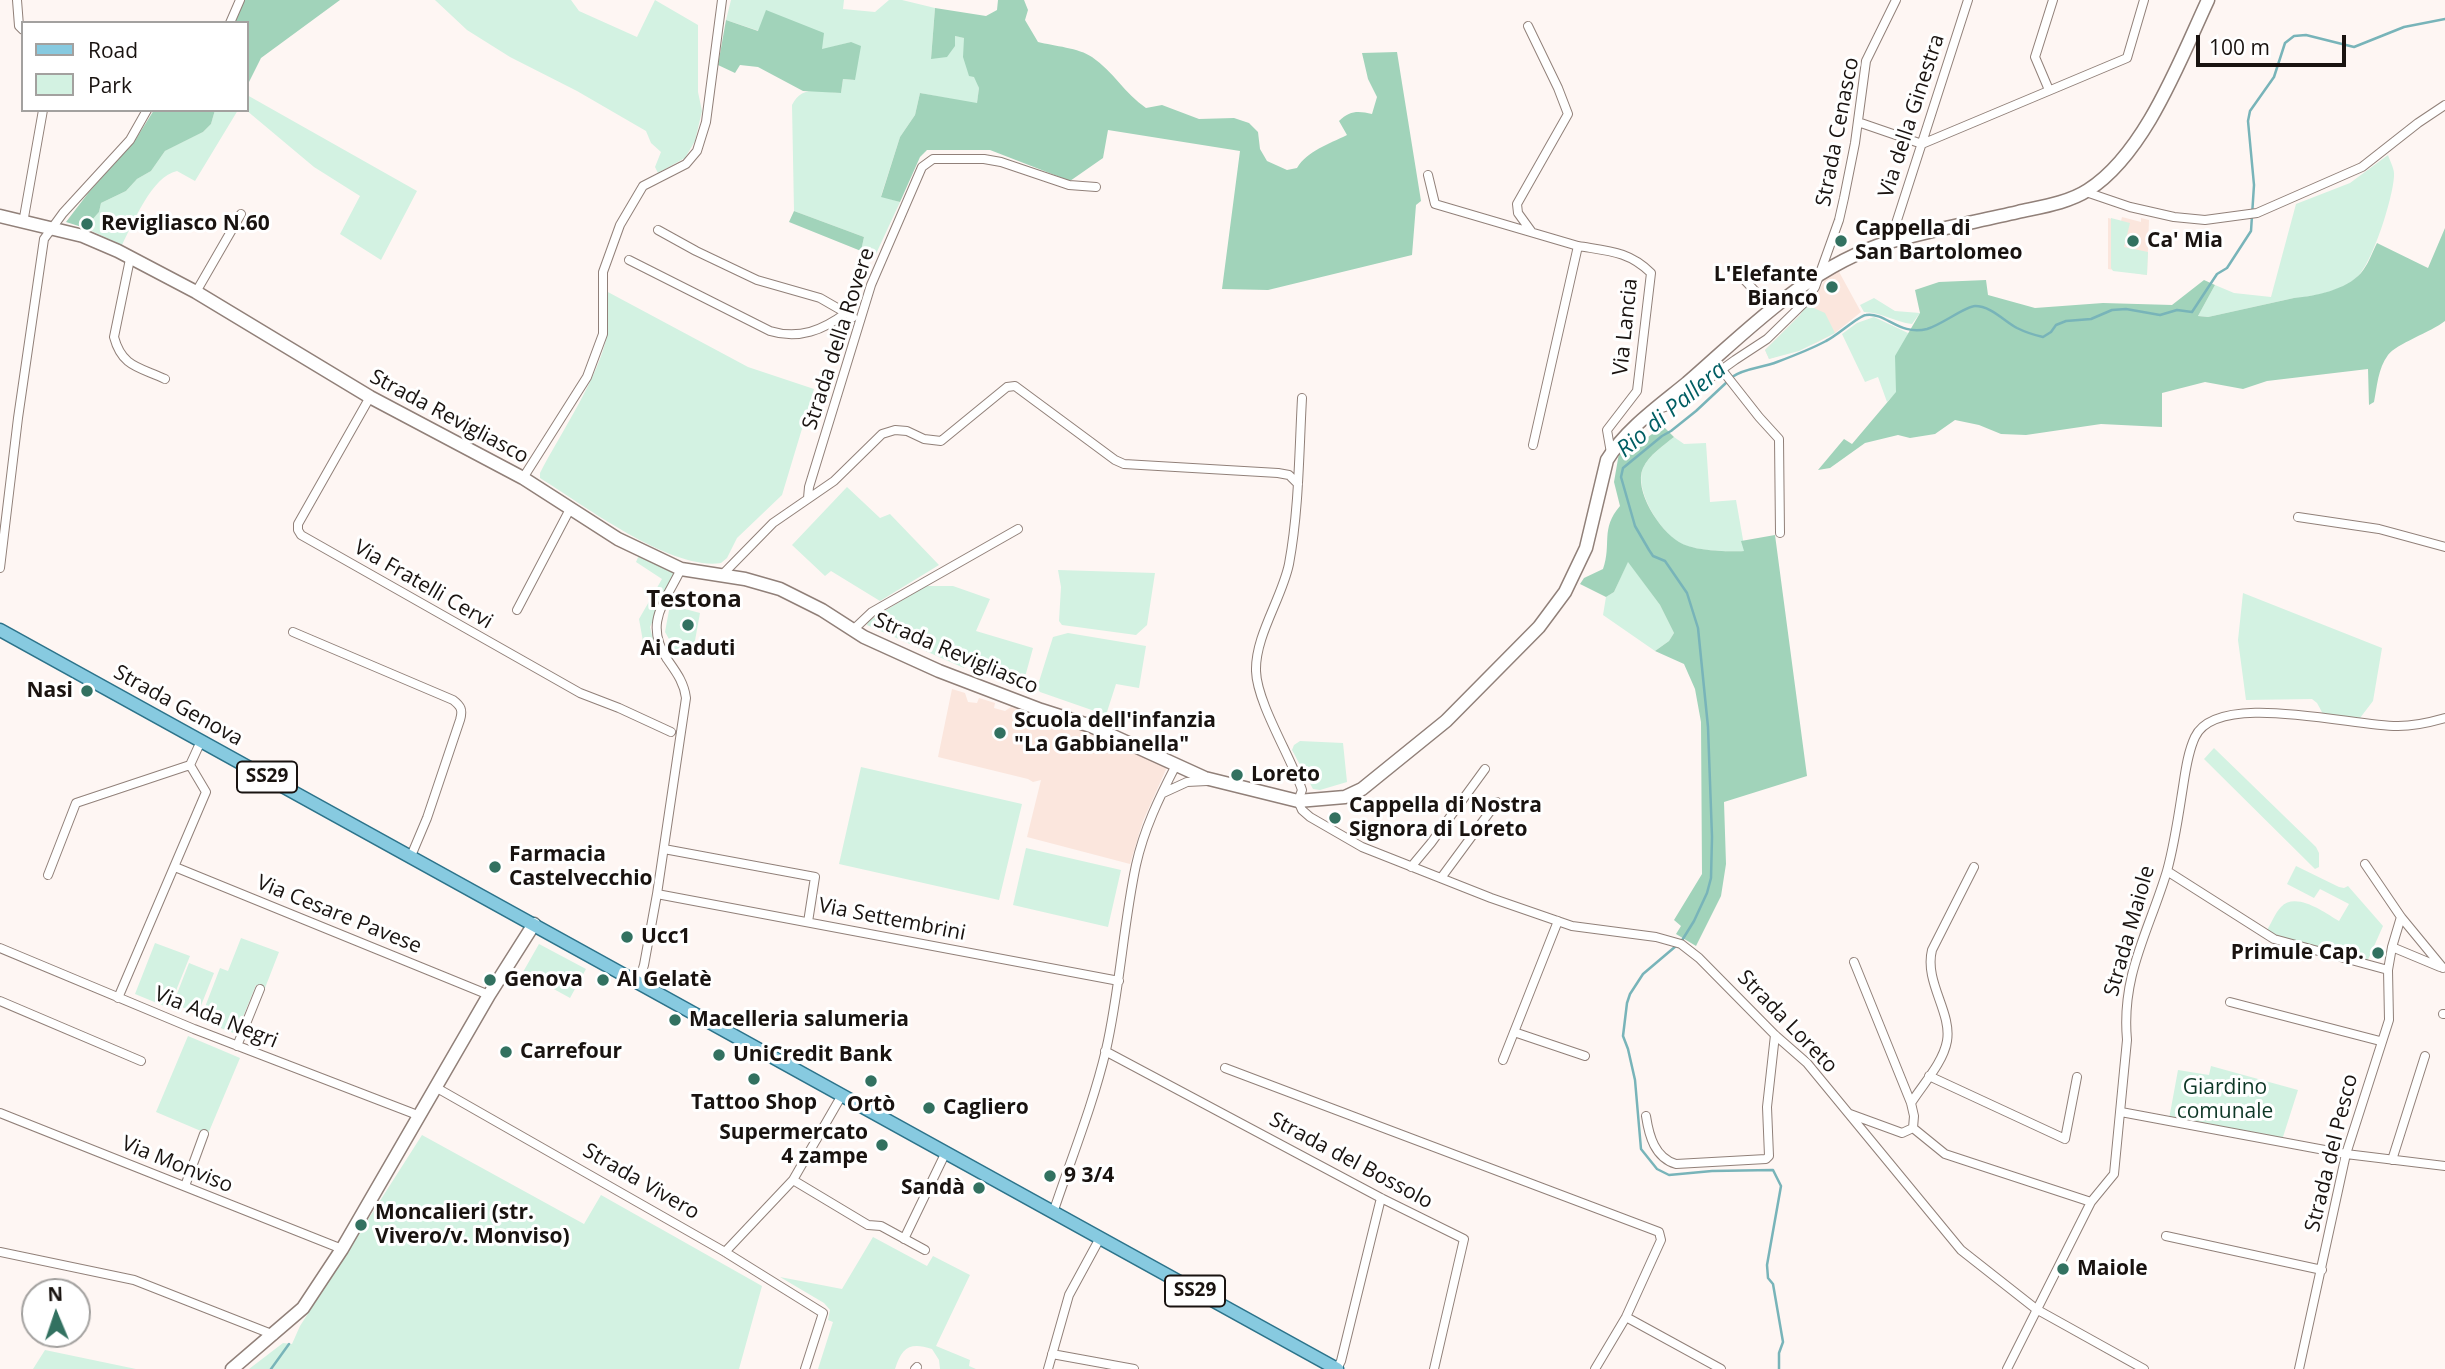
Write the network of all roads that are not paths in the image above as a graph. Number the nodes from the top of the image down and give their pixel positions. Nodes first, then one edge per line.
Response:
1 (17, 0) edge
2 (240, 0) edge
3 (722, 0) edge
4 (1896, 0) edge
5 (1968, 0) edge
6 (2053, 0) edge
7 (2144, 0) edge
8 (2208, 0) edge
9 (231, 21) edge
10 (1528, 26) dead end
11 (21, 28) edge
12 (2049, 90) junction
13 (2445, 105) edge
14 (43, 112) edge
15 (146, 112) edge
16 (1858, 122) junction
17 (1922, 144) junction
18 (1427, 175) dead end
19 (1096, 187) dead end
20 (2086, 191) junction
21 (241, 214) dead end
22 (0, 216) edge
23 (23, 223) junction
24 (53, 228) junction
25 (659, 230) dead end
26 (1531, 231) junction
27 (1890, 242) junction
28 (1578, 246) junction
29 (130, 259) junction
30 (629, 260) dead end
31 (1736, 271) dead end
32 (1821, 272) junction
33 (196, 292) junction
34 (1772, 309) junction
35 (1727, 376) junction
36 (165, 379) dead end
37 (370, 397) junction
38 (1302, 398) dead end
39 (1655, 410) junction
40 (1533, 444) dead end
41 (1611, 453) junction
42 (523, 478) junction
43 (1298, 484) junction
44 (808, 498) junction
45 (570, 509) junction
46 (2298, 517) dead end
47 (1018, 528) dead end
48 (1780, 533) dead end
49 (2445, 547) edge
50 (0, 568) edge
51 (681, 569) junction
52 (722, 575) junction
53 (517, 610) dead end
54 (0, 630) edge
55 (853, 630) junction
56 (292, 632) dead end
57 (2445, 718) edge
58 (671, 732) dead end
59 (201, 741) junction
60 (190, 765) junction
61 (1176, 765) junction
62 (1485, 769) dead end
63 (1214, 780) junction
64 (1161, 795) junction
65 (1298, 801) junction
66 (1497, 802) dead end
67 (664, 849) junction
68 (411, 856) junction
69 (2365, 864) dead end
70 (175, 867) junction
71 (1411, 867) junction
72 (1974, 867) dead end
73 (2167, 871) junction
74 (48, 875) dead end
75 (1441, 878) junction
76 (657, 894) junction
77 (2401, 918) junction
78 (1558, 921) junction
79 (808, 922) junction
80 (534, 924) junction
81 (2392, 947) junction
82 (0, 948) edge
83 (1854, 962) dead end
84 (2444, 969) edge
85 (2388, 970) junction
86 (639, 981) junction
87 (1119, 981) junction
88 (260, 989) dead end
89 (489, 995) junction
90 (118, 998) junction
91 (0, 1001) edge
92 (2230, 1002) dead end
93 (1514, 1032) junction
94 (1775, 1035) junction
95 (2380, 1041) junction
96 (237, 1046) junction
97 (1105, 1051) junction
98 (1585, 1056) dead end
99 (2425, 1056) dead end
100 (1503, 1060) dead end
101 (141, 1061) dead end
102 (1225, 1068) dead end
103 (1929, 1076) junction
104 (2077, 1077) dead end
105 (437, 1088) junction
106 (842, 1095) junction
107 (1911, 1103) junction
108 (1847, 1112) junction
109 (2121, 1112) junction
110 (0, 1113) edge
111 (420, 1116) junction
112 (1646, 1116) dead end
113 (1913, 1128) junction
114 (204, 1135) dead end
115 (945, 1154) junction
116 (2346, 1154) junction
117 (2392, 1160) junction
118 (2445, 1166) edge
119 (793, 1180) junction
120 (185, 1186) junction
121 (1381, 1198) junction
122 (2091, 1202) junction
123 (1053, 1213) junction
124 (2166, 1236) dead end
125 (1100, 1238) junction
126 (904, 1239) junction
127 (342, 1249) junction
128 (925, 1250) dead end
129 (0, 1252) edge
130 (725, 1252) junction
131 (2322, 1270) junction
132 (2036, 1309) junction
133 (1626, 1317) junction
134 (274, 1335) junction
135 (1052, 1354) junction
136 (232, 1369) edge
137 (805, 1369) edge
138 (1048, 1369) edge
139 (1134, 1369) edge
140 (1337, 1369) edge
141 (1434, 1369) edge
142 (1595, 1369) edge
143 (1721, 1369) edge
144 (2007, 1369) edge
145 (2144, 1369) edge
146 (2299, 1369) edge

1 - 11 street
2 - 9 street
3 - 42 street
4 - 16 street, Strada Cenasco
5 - 17 street, Via della Ginestra
6 - 12 street
7 - 12 street
8 - 20 street, Strada Revigliasco
10 - 26 street
12 - 17 street
13 - 20 street
14 - 23 street
15 - 24 street
16 - 17 street
16 - 32 street, Strada Cenasco
17 - 27 street, Via della Ginestra
18 - 26 street, Via Lancia
19 - 44 street, Strada della Rovere
20 - 27 street, Strada Revigliasco
21 - 33 street
22 - 23 street, Strada Revigliasco
23 - 24 street, Strada Revigliasco
24 - 29 street, Strada Revigliasco
24 - 50 street
25 - 30 street
26 - 28 street, Via Lancia
27 - 32 street, Strada Revigliasco
28 - 40 street
28 - 41 street, Via Lancia
29 - 33 street, Strada Revigliasco
29 - 36 street
31 - 34 street
32 - 34 street, Strada Revigliasco
32 - 35 street, Strada Revigliasco
33 - 37 street, Strada Revigliasco
34 - 39 street, Strada Revigliasco
35 - 39 street, Strada Revigliasco
35 - 48 street
37 - 42 street, Strada Revigliasco
37 - 58 street, Via Fratelli Cervi
38 - 43 street
39 - 41 street, Strada Revigliasco
41 - 65 street, Strada Revigliasco
42 - 45 street, Strada Revigliasco
43 - 44 street
43 - 65 street
44 - 52 street
45 - 51 street, Strada Revigliasco
45 - 53 street
46 - 49 street
47 - 55 street
51 - 52 street, Strada Revigliasco
51 - 67 street
52 - 55 street, Strada Revigliasco
54 - 59 main road, Strada Genova / SS29
55 - 61 street, Strada Revigliasco
56 - 68 street
57 - 73 street, Strada Maiole
59 - 60 street
59 - 68 main road, Strada Genova / SS29
60 - 70 street
60 - 74 street
61 - 63 street, Strada Revigliasco
61 - 64 street
62 - 71 street
63 - 64 street
63 - 65 street, Strada Revigliasco
64 - 87 street
65 - 71 street, Strada Loreto
66 - 75 street
67 - 76 street
67 - 79 street
68 - 80 main road, Strada Genova / SS29
69 - 77 street
70 - 89 street, Via Cesare Pavese
70 - 90 street
71 - 75 street, Strada Loreto
72 - 103 street
73 - 85 street
73 - 109 street, Strada Maiole
75 - 78 street, Strada Loreto
76 - 79 street, Via Settembrini
76 - 86 street
77 - 81 street, Strada del Pesco
77 - 84 street
78 - 93 street
78 - 94 street, Strada Loreto
79 - 87 street, Via Settembrini
80 - 86 main road, Strada Genova / SS29
80 - 89 street
81 - 84 street
81 - 85 street, Strada del Pesco
82 - 90 street, Via Ada Negri
83 - 107 street
85 - 95 street, Strada del Pesco
86 - 106 main road, Strada Genova / SS29
87 - 97 street
88 - 96 street
89 - 105 street
90 - 96 street, Via Ada Negri
91 - 101 street
92 - 95 street
93 - 98 street
93 - 100 street
94 - 108 street, Strada Loreto
94 - 112 street
95 - 116 street, Strada del Pesco
96 - 111 street, Via Ada Negri
97 - 121 street, Strada del Bossolo
97 - 123 street
99 - 117 street
102 - 133 street
103 - 104 street
103 - 107 street
105 - 111 street
105 - 130 street, Strada Vivero
106 - 115 main road, Strada Genova / SS29
106 - 119 street
107 - 113 street
108 - 113 street
108 - 132 street, Strada Loreto
109 - 116 street
109 - 122 street, Strada Maiole
110 - 120 street, Via Monviso
111 - 127 street
113 - 122 street
114 - 120 street
115 - 123 main road, Strada Genova / SS29
115 - 126 street
116 - 117 street
116 - 131 street, Strada del Pesco
117 - 118 street
119 - 126 street
119 - 130 street
120 - 127 street, Via Monviso
121 - 140 street
121 - 141 street, Strada del Bossolo
122 - 132 street, Strada Maiole
123 - 125 main road, Strada Genova / SS29
124 - 131 street
125 - 135 street
125 - 140 main road, Strada Genova / SS29
126 - 128 street
127 - 134 street
129 - 134 street
130 - 137 street, Strada Vivero
131 - 146 street, Strada del Pesco
132 - 144 street, Strada Maiole
132 - 145 street, Strada Loreto
133 - 142 street
133 - 143 street
134 - 136 street
135 - 138 street
135 - 139 street

